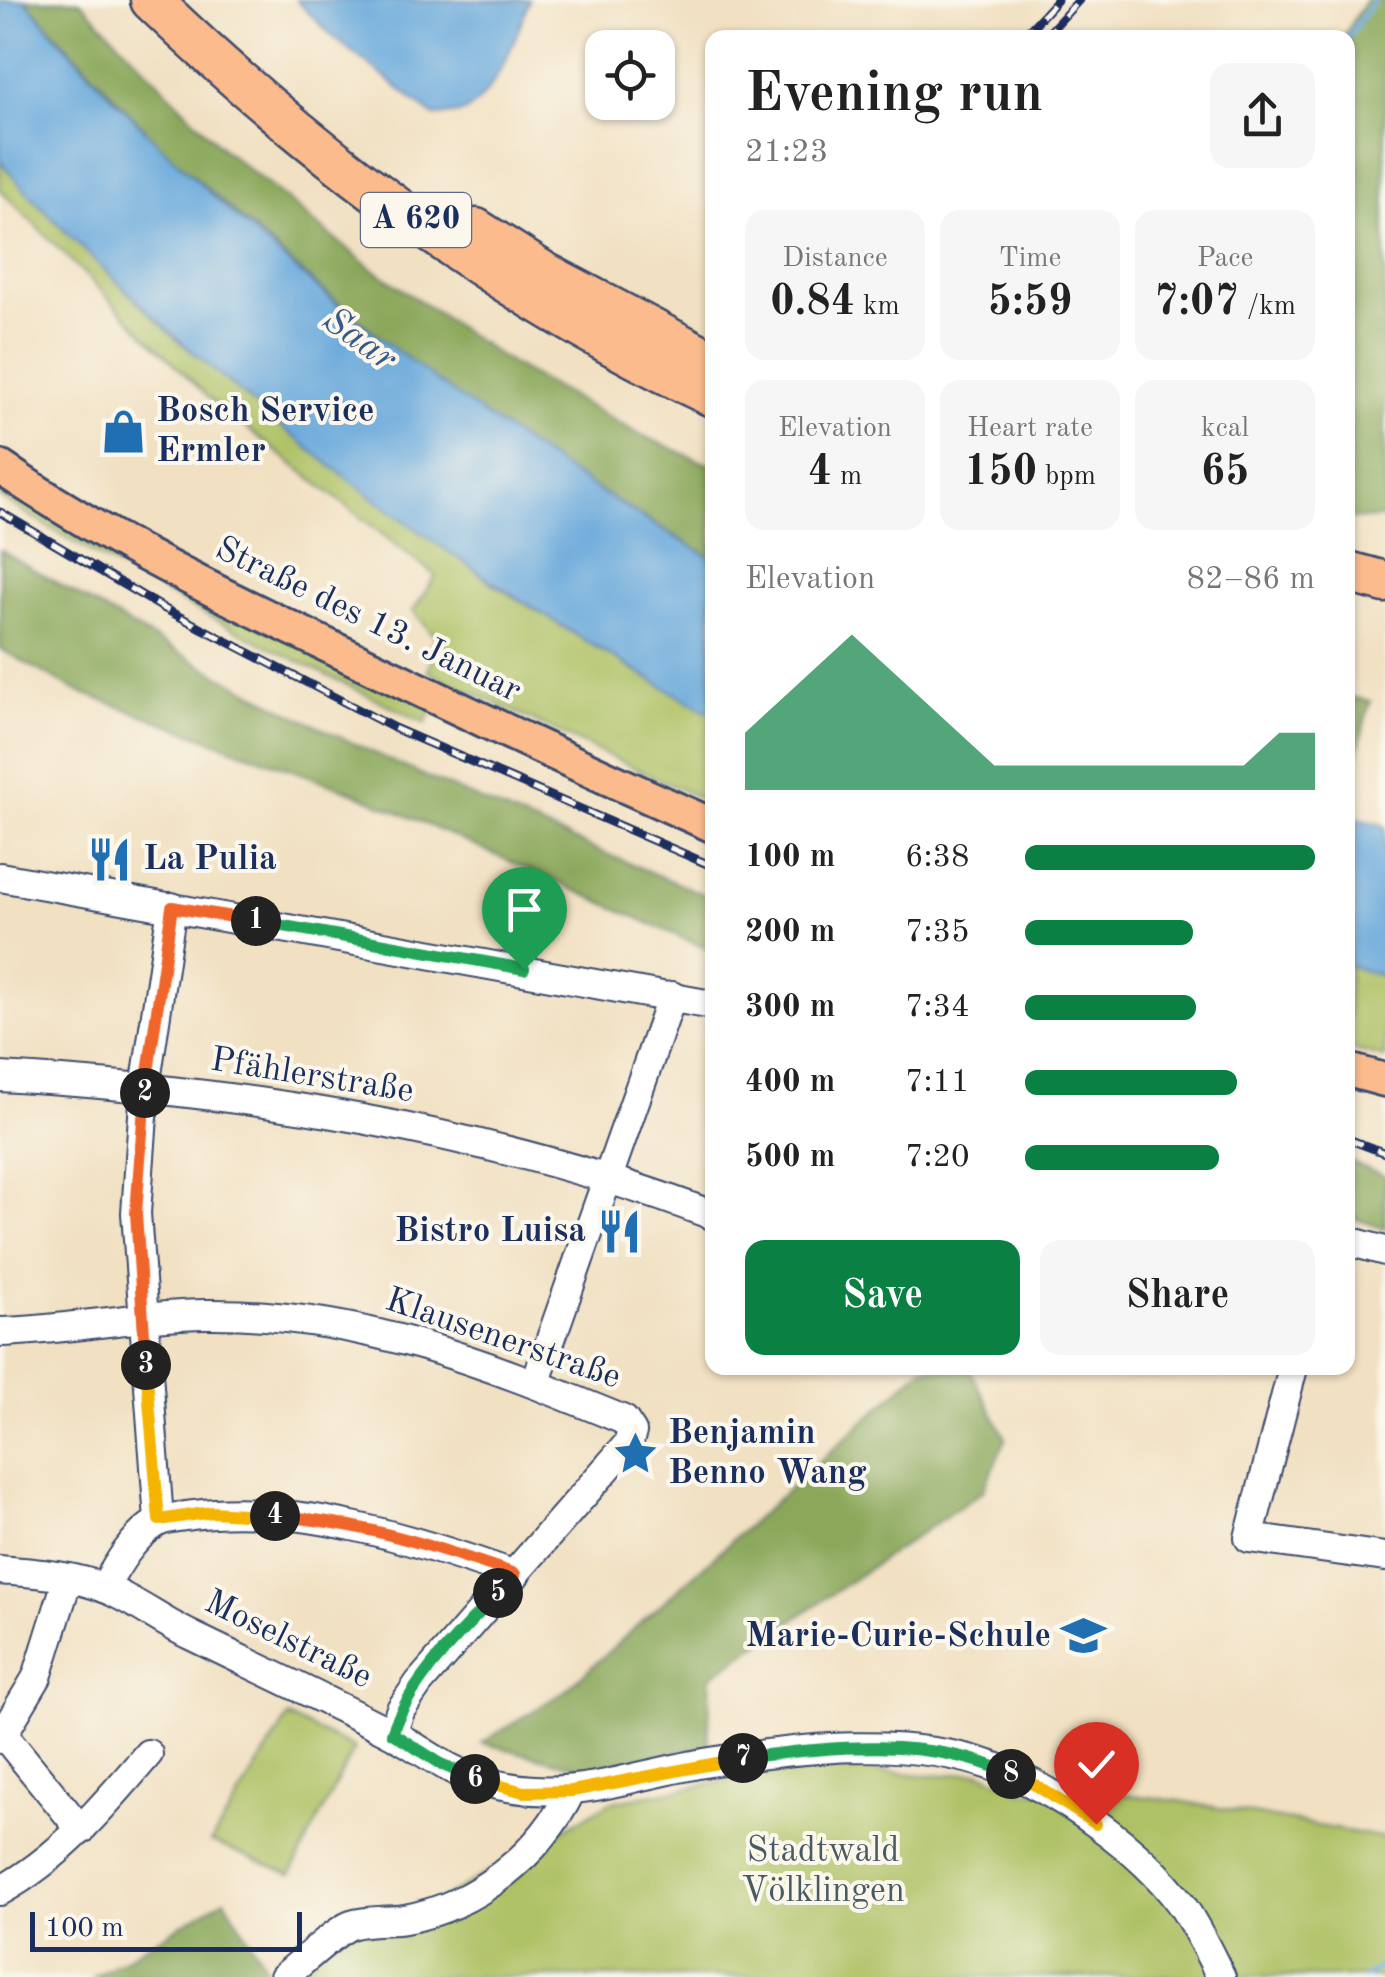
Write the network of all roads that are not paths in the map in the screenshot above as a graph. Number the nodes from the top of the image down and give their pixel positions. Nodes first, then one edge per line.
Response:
1 (151, 0) edge
2 (185, 0) edge
3 (705, 357) edge
4 (705, 392) edge
5 (0, 467) edge
6 (1355, 574) edge
7 (1385, 582) edge
8 (1355, 600) edge
9 (1385, 607) edge
10 (705, 822) edge
11 (0, 877) edge
12 (172, 907) junction
13 (672, 996) junction
14 (705, 1003) edge
15 (1355, 1072) edge
16 (0, 1077) edge
17 (1385, 1080) edge
18 (146, 1088) junction
19 (607, 1177) junction
20 (705, 1212) edge
21 (1355, 1242) edge
22 (1385, 1251) edge
23 (142, 1316) junction
24 (0, 1332) edge
25 (1291, 1375) edge
26 (535, 1384) junction
27 (159, 1520) junction
28 (1385, 1557) edge
29 (0, 1570) edge
30 (515, 1574) junction
31 (68, 1578) junction
32 (104, 1588) junction
33 (392, 1733) junction
34 (2, 1736) edge
35 (148, 1754) dead end
36 (572, 1791) junction
37 (81, 1830) junction
38 (0, 1892) edge
39 (284, 1977) edge
40 (1222, 1977) edge

1 - 4 highway, A 620
2 - 3 highway, A 620
5 - 10 main road, Straße des 13. Januar
6 - 7 highway
8 - 9 highway
11 - 12 street
12 - 13 street
12 - 18 street
13 - 14 street
13 - 19 street
15 - 17 main road
16 - 18 street, Pfählerstraße
18 - 19 street, Pfählerstraße
18 - 23 street
19 - 20 street, Pfählerstraße
19 - 26 street
21 - 22 street
23 - 24 street, Klausenerstraße
23 - 26 street, Klausenerstraße
23 - 27 street
25 - 28 street
26 - 30 street, Klausenerstraße
27 - 30 street
27 - 32 street
29 - 31 street, Moselstraße
30 - 33 street
31 - 32 street, Moselstraße
31 - 34 street
32 - 33 street, Moselstraße
33 - 36 street, Moselstraße
34 - 37 street
35 - 37 street
36 - 39 street
36 - 40 street, Moselstraße
37 - 38 street

